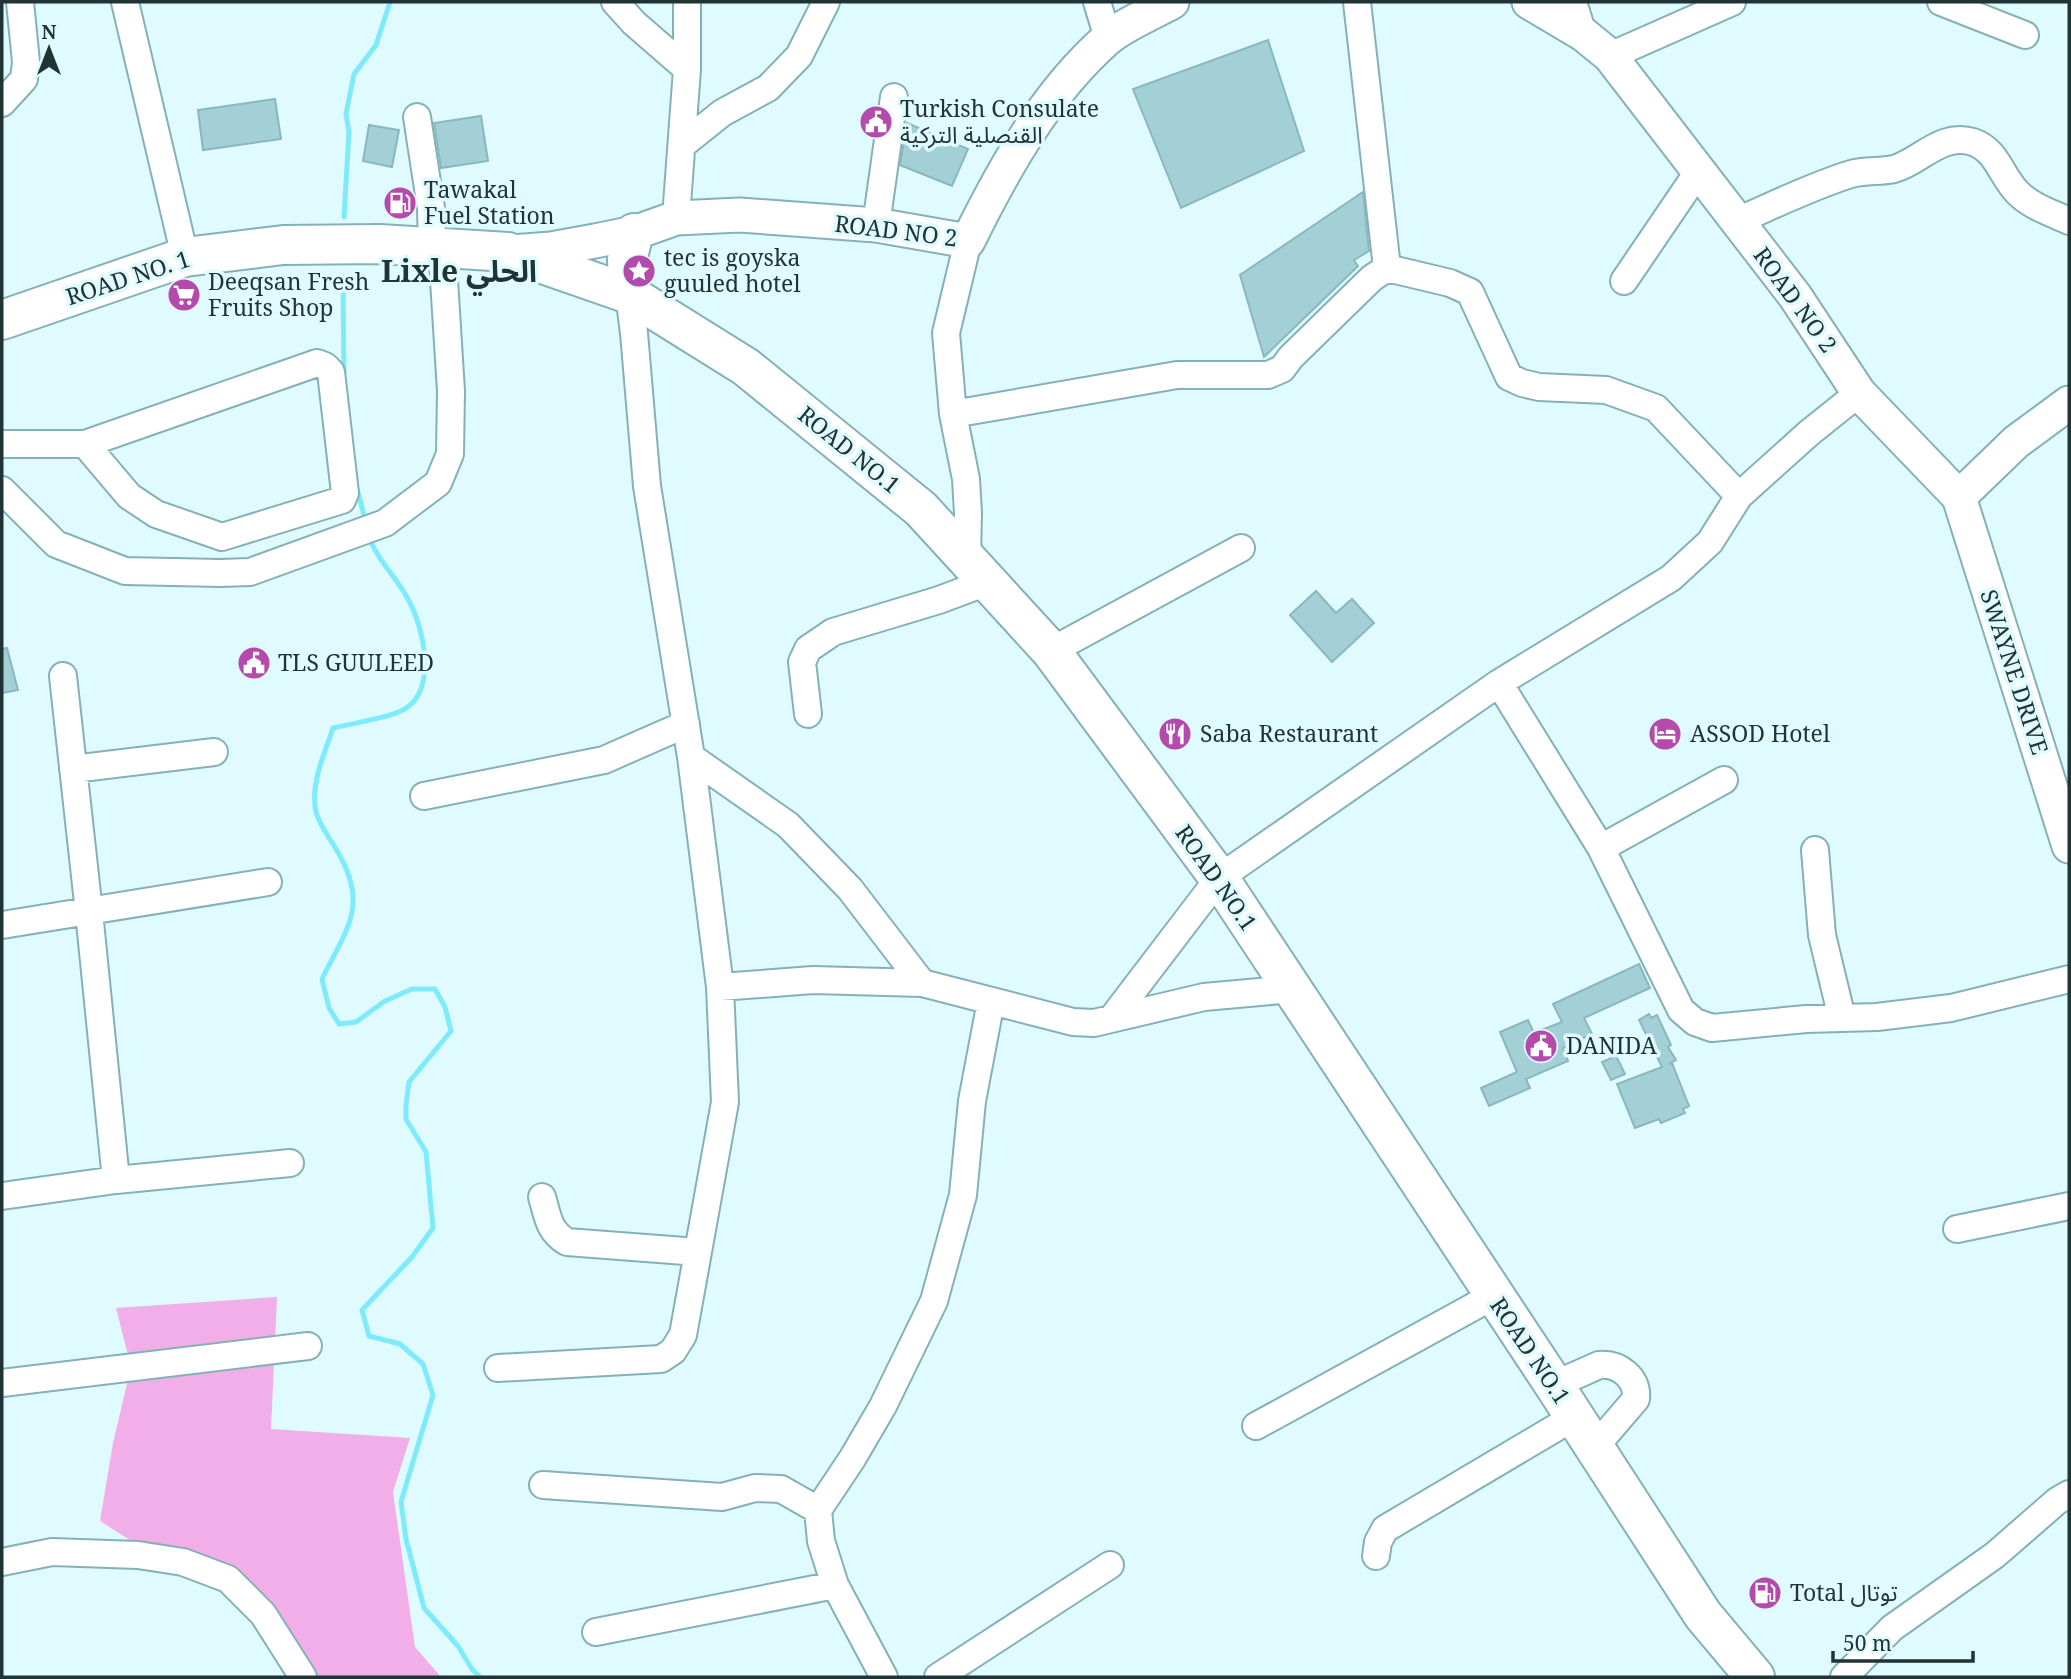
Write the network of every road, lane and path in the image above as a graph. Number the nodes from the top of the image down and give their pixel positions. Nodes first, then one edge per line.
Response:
1 (20, 2) edge
2 (125, 2) edge
3 (615, 2) edge
4 (687, 2) edge
5 (826, 2) edge
6 (1097, 2) edge
7 (1172, 2) edge
8 (1357, 2) edge
9 (1529, 2) edge
10 (1573, 2) edge
11 (1732, 2) edge
12 (1941, 2) edge
13 (1583, 34) junction
14 (2025, 35) dead end
15 (1108, 38) junction
16 (1610, 56) junction
17 (687, 69) junction
18 (894, 97) dead end
19 (2, 103) edge
20 (417, 117) dead end
21 (682, 145) junction
22 (1698, 172) junction
23 (676, 218) junction
24 (1737, 221) junction
25 (2069, 221) edge
26 (876, 225) junction
27 (634, 233) junction
28 (968, 242) junction
29 (437, 248) junction
30 (508, 252) junction
31 (185, 257) junction
32 (1387, 268) junction
33 (1624, 281) dead end
34 (629, 294) junction
35 (2, 320) edge
36 (1859, 393) junction
37 (2069, 403) edge
38 (953, 414) junction
39 (2, 444) edge
40 (85, 444) junction
41 (2, 490) edge
42 (1739, 496) junction
43 (1959, 497) junction
44 (222, 537) junction
45 (1241, 548) dead end
46 (977, 570) junction
47 (220, 573) junction
48 (1051, 651) junction
49 (63, 676) dead end
50 (1499, 683) junction
51 (808, 714) dead end
52 (686, 724) junction
53 (214, 752) dead end
54 (691, 757) junction
55 (73, 768) junction
56 (1724, 780) dead end
57 (424, 796) dead end
58 (2069, 846) edge
59 (1601, 848) junction
60 (1815, 850) dead end
61 (1219, 878) junction
62 (268, 882) dead end
63 (89, 912) junction
64 (2, 925) edge
65 (2069, 979) edge
66 (922, 983) junction
67 (720, 987) junction
68 (1293, 989) junction
69 (990, 1000) junction
70 (1113, 1017) junction
71 (1842, 1018) junction
72 (290, 1163) dead end
73 (116, 1180) junction
74 (2, 1196) edge
75 (542, 1197) dead end
76 (2069, 1206) edge
77 (1957, 1229) dead end
78 (698, 1252) junction
79 (1493, 1296) junction
80 (308, 1346) dead end
81 (498, 1368) dead end
82 (2, 1383) edge
83 (1554, 1385) junction
84 (1256, 1426) dead end
85 (1584, 1433) junction
86 (544, 1485) dead end
87 (2069, 1494) edge
88 (818, 1510) junction
89 (1376, 1556) dead end
90 (2, 1562) edge
91 (1110, 1564) dead end
92 (835, 1585) junction
93 (596, 1632) dead end
94 (303, 1677) edge
95 (884, 1677) edge
96 (938, 1677) edge
97 (1755, 1677) edge
98 (1844, 1677) edge

1 - 19 street
2 - 31 street
3 - 17 street
4 - 17 street
5 - 21 street
6 - 15 street
7 - 15 main road, ROAD NO 2
8 - 32 street
9 - 13 main road, ROAD NO 2
10 - 13 street
11 - 16 street
12 - 14 street
13 - 16 main road, ROAD NO 2
15 - 28 main road, ROAD NO 2
16 - 22 main road, ROAD NO 2
17 - 21 street
18 - 26 street
20 - 29 street
21 - 23 street
22 - 24 main road, ROAD NO 2
22 - 33 street
23 - 26 main road, ROAD NO 2
23 - 27 main road, ROAD NO 2
24 - 25 street
24 - 36 main road, ROAD NO 2
26 - 28 main road, ROAD NO 2
27 - 30 main road, ROAD NO 2
27 - 34 highway
28 - 38 street
29 - 30 highway, ROAD NO. 1
29 - 31 highway, ROAD NO. 1
29 - 47 street
30 - 34 highway, ROAD NO.1
31 - 35 highway, ROAD NO. 1
32 - 38 street
32 - 42 street
34 - 46 highway, ROAD NO.1
34 - 52 street
36 - 42 street
36 - 43 main road, ROAD NO 2
37 - 43 main road
38 - 46 street
39 - 40 street
40 - 44 street
40 - 44 street
41 - 47 street
42 - 50 street
43 - 58 main road, SWAYNE DRIVE
44 - 47 street
45 - 48 street
46 - 48 highway, ROAD NO.1
46 - 51 street
48 - 61 highway, ROAD NO.1
49 - 55 street
50 - 59 street
50 - 61 street
52 - 54 street
52 - 57 street
53 - 55 street
54 - 66 street
54 - 67 street
55 - 63 street
56 - 59 street
59 - 71 street
60 - 71 street
61 - 68 highway, ROAD NO.1
61 - 70 street
62 - 63 street
63 - 64 street
63 - 73 street
65 - 71 street
66 - 67 street
66 - 69 street
67 - 78 street
68 - 70 street
68 - 79 highway, ROAD NO.1
69 - 70 street
69 - 88 street
72 - 73 street
73 - 74 street
75 - 78 street
76 - 77 street
78 - 81 street
79 - 83 highway, ROAD NO.1
79 - 84 street
80 - 82 street
83 - 85 highway, ROAD NO.1
83 - 85 street
85 - 89 street
85 - 97 highway, ROAD NO.1
86 - 88 street
87 - 98 street
88 - 92 street
90 - 94 street
91 - 96 street
92 - 93 street
92 - 95 street

